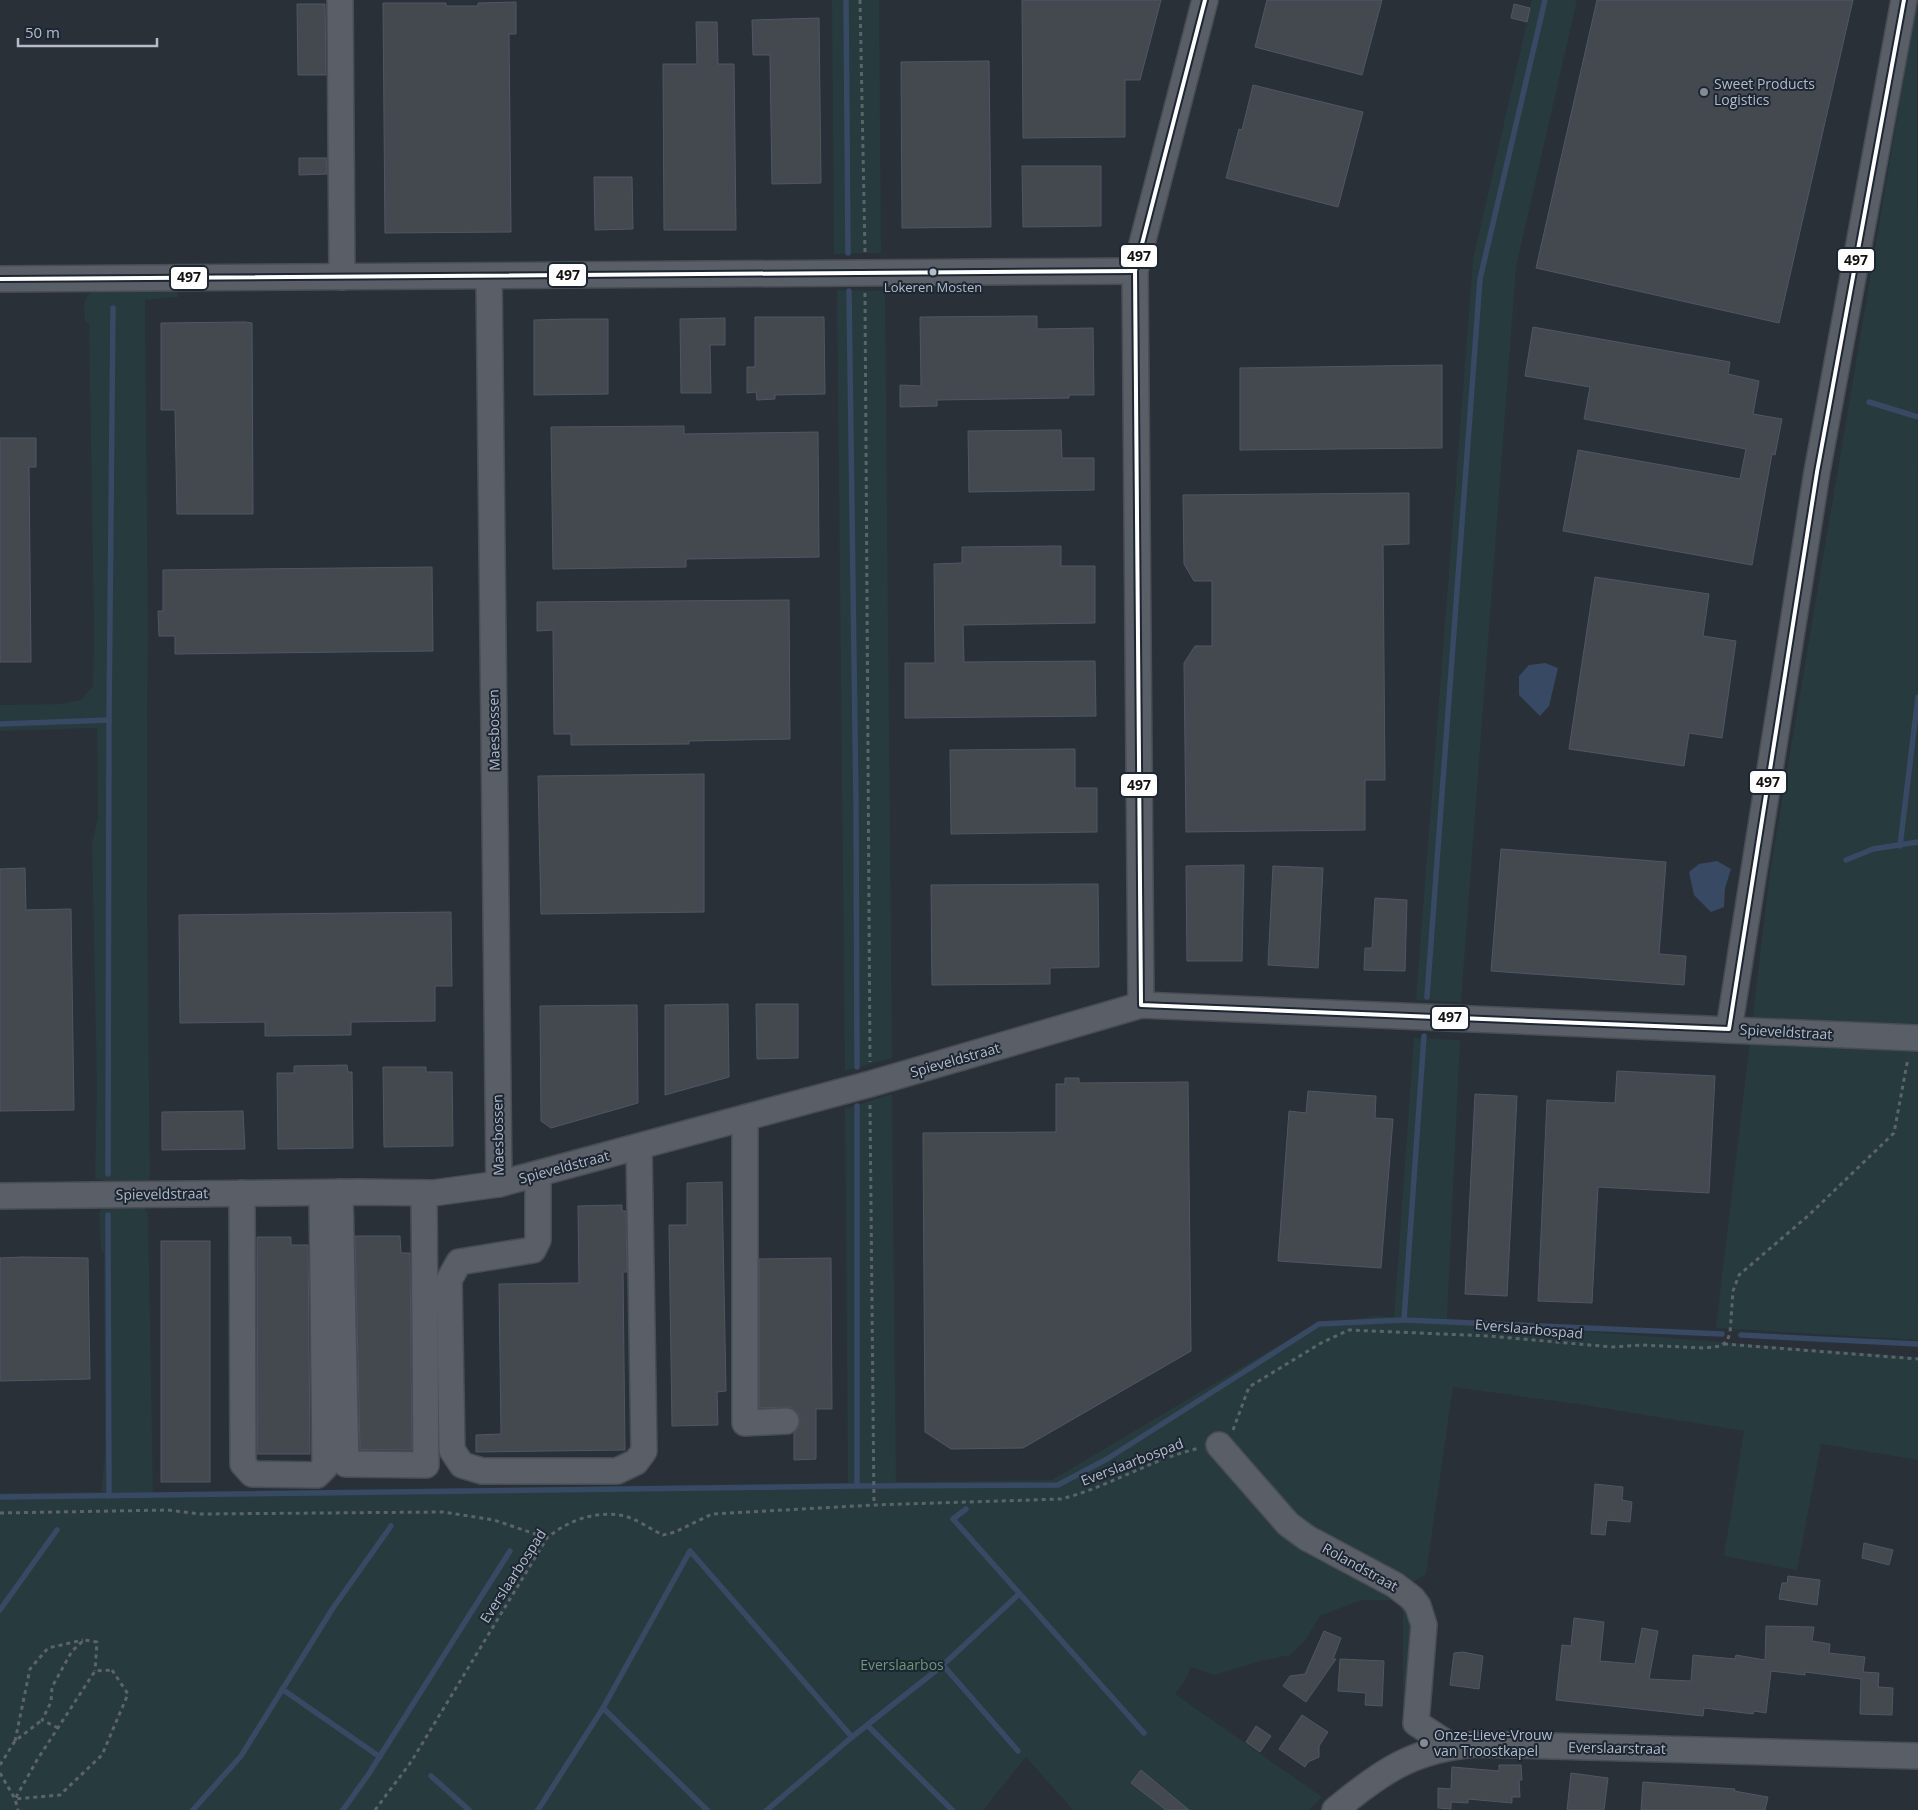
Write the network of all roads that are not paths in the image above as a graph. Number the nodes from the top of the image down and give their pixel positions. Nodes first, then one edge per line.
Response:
1 (340, 0) edge
2 (1205, 0) edge
3 (1904, 0) edge
4 (1136, 271) junction
5 (489, 276) junction
6 (342, 277) junction
7 (0, 279) edge
8 (1141, 1005) junction
9 (1729, 1029) junction
10 (1914, 1038) edge
11 (745, 1118) junction
12 (639, 1147) junction
13 (538, 1174) junction
14 (499, 1184) junction
15 (331, 1192) junction
16 (242, 1193) junction
17 (424, 1193) junction
18 (0, 1196) edge
19 (786, 1422) dead end
20 (1219, 1444) road end
21 (1416, 1723) junction
22 (1451, 1746) junction
23 (1918, 1756) edge
24 (1410, 1758) junction
25 (1335, 1810) edge

1 - 6 street
2 - 4 street
3 - 9 street
4 - 5 street
4 - 8 street
5 - 6 street
5 - 14 street, Maesbossen
6 - 7 street
8 - 9 street, Spieveldstraat
8 - 11 street, Spieveldstraat
9 - 10 street, Spieveldstraat
11 - 12 street, Spieveldstraat
11 - 19 street
12 - 13 street, Spieveldstraat
12 - 13 street
13 - 14 street, Spieveldstraat
14 - 17 street, Spieveldstraat
15 - 16 street, Spieveldstraat
15 - 16 street
15 - 17 street, Spieveldstraat
15 - 17 street
16 - 18 street, Spieveldstraat
20 - 21 street, Rolandstraat
21 - 22 street
21 - 24 street, Rolandstraat
22 - 23 street, Everslaarstraat
22 - 24 street, Everslaarstraat
24 - 25 street, Everslaarstraat

